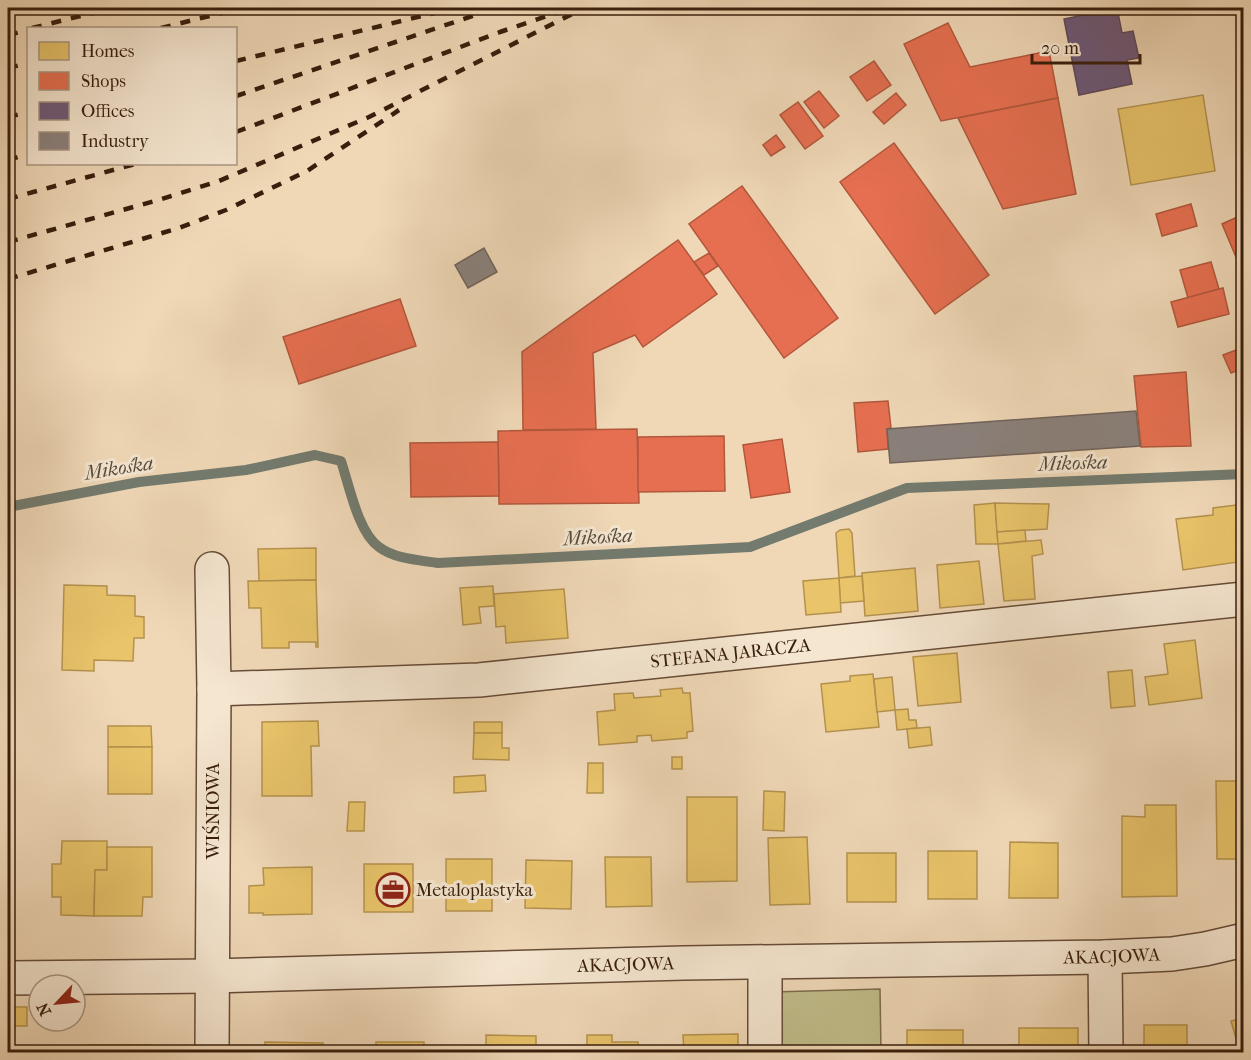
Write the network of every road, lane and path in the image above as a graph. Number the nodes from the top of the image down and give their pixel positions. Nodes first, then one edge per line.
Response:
1 (212, 569) dead end
2 (1244, 599) edge
3 (214, 689) junction
4 (1244, 940) edge
5 (1106, 957) junction
6 (765, 963) junction
7 (212, 976) junction
8 (8, 978) edge
9 (212, 1053) edge
10 (765, 1053) edge
11 (1106, 1053) edge

1 - 3 street, WIŚNIOWA
2 - 3 street, STEFANA JARACZA
3 - 7 street, WIŚNIOWA
4 - 5 street, AKACJOWA
5 - 6 street, AKACJOWA
5 - 11 street
6 - 7 street, AKACJOWA
6 - 10 street
7 - 8 street, AKACJOWA
7 - 9 street, WIŚNIOWA

